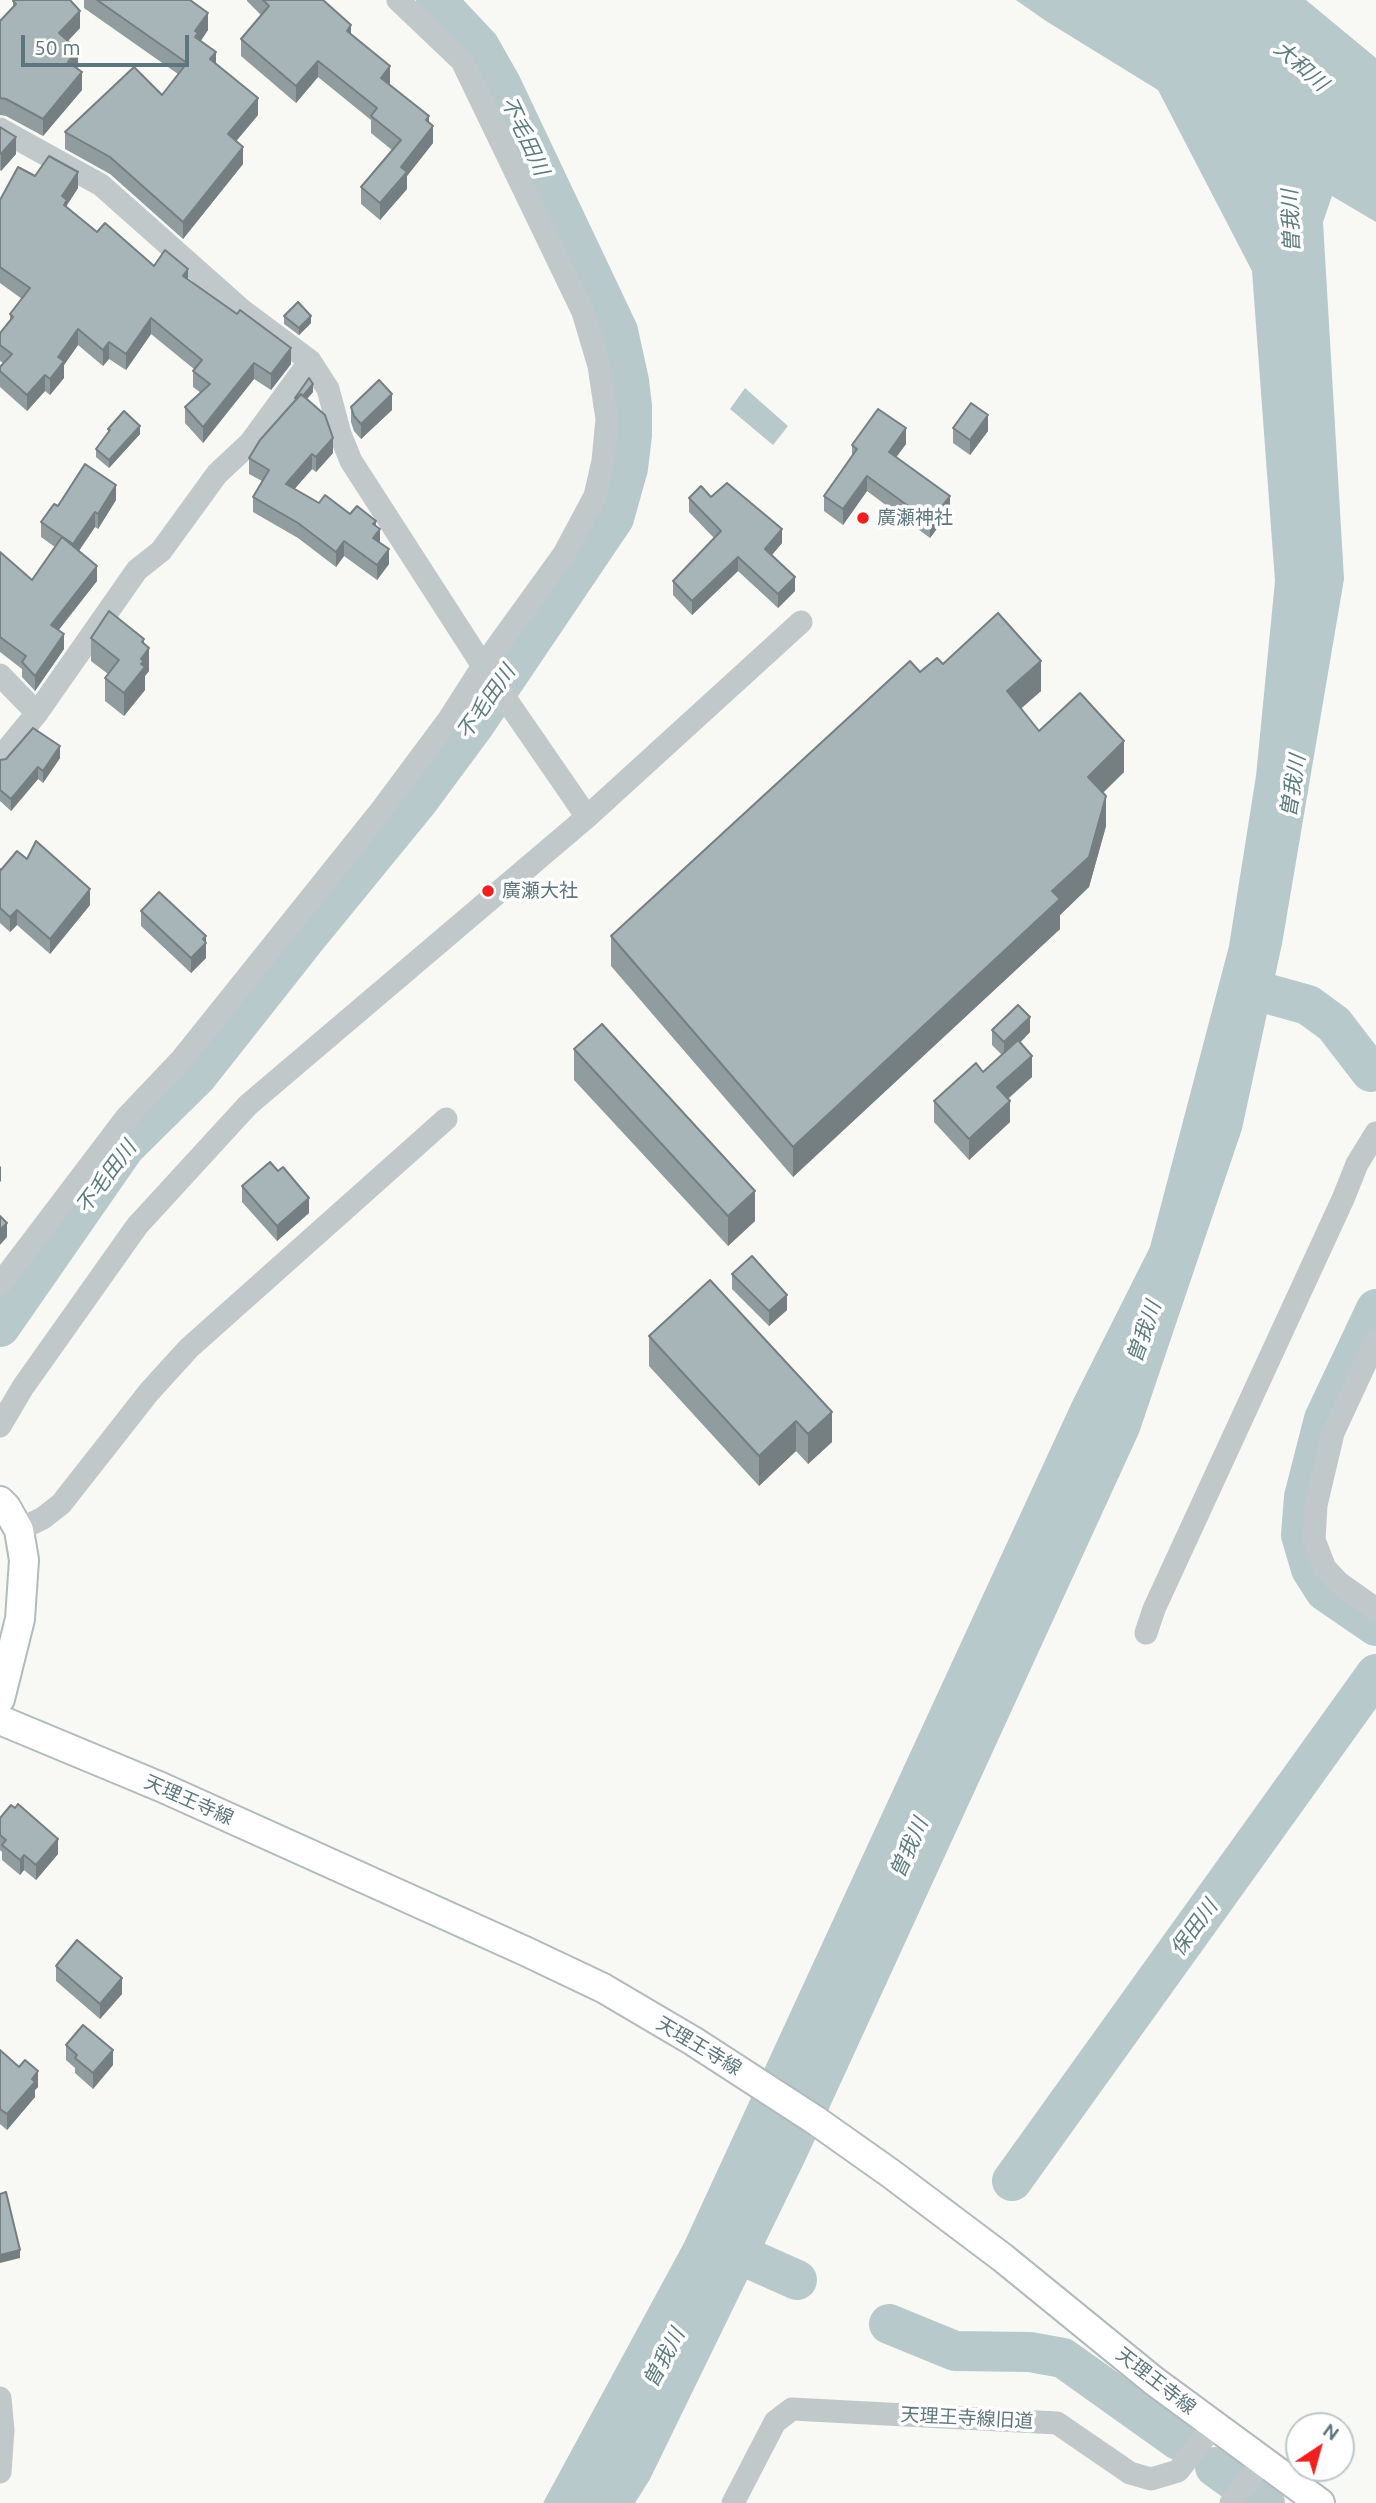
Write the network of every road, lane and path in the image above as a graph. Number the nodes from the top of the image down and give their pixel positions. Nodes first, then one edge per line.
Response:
1 (398, 0) edge
2 (0, 129) edge
3 (310, 361) junction
4 (801, 622) dead end
5 (483, 666) junction
6 (0, 675) edge
7 (37, 713) junction
8 (0, 758) edge
9 (587, 817) junction
10 (446, 1119) dead end
11 (1376, 1133) edge
12 (0, 1283) edge
13 (1376, 1340) edge
14 (0, 1426) edge
15 (0, 1501) edge
16 (19, 1530) junction
17 (1376, 1609) edge
18 (1146, 1633) dead end
19 (0, 1699) edge
20 (0, 1720) edge
21 (0, 2398) edge
22 (1214, 2425) junction
23 (1262, 2462) junction
24 (1, 2465) edge
25 (733, 2503) edge
26 (1231, 2503) edge
27 (1320, 2503) edge

1 - 5 street
2 - 3 street
3 - 5 street
3 - 7 street
4 - 9 street
5 - 9 street
5 - 12 street
6 - 7 street
7 - 8 street
9 - 14 street
10 - 16 street
11 - 18 street
13 - 17 street
15 - 16 main road
16 - 19 main road
20 - 22 main road, 天理王寺線
21 - 24 street
22 - 23 main road, 天理王寺線
22 - 25 street, 天理王寺線旧道
23 - 26 street
23 - 27 main road, 天理王寺線

